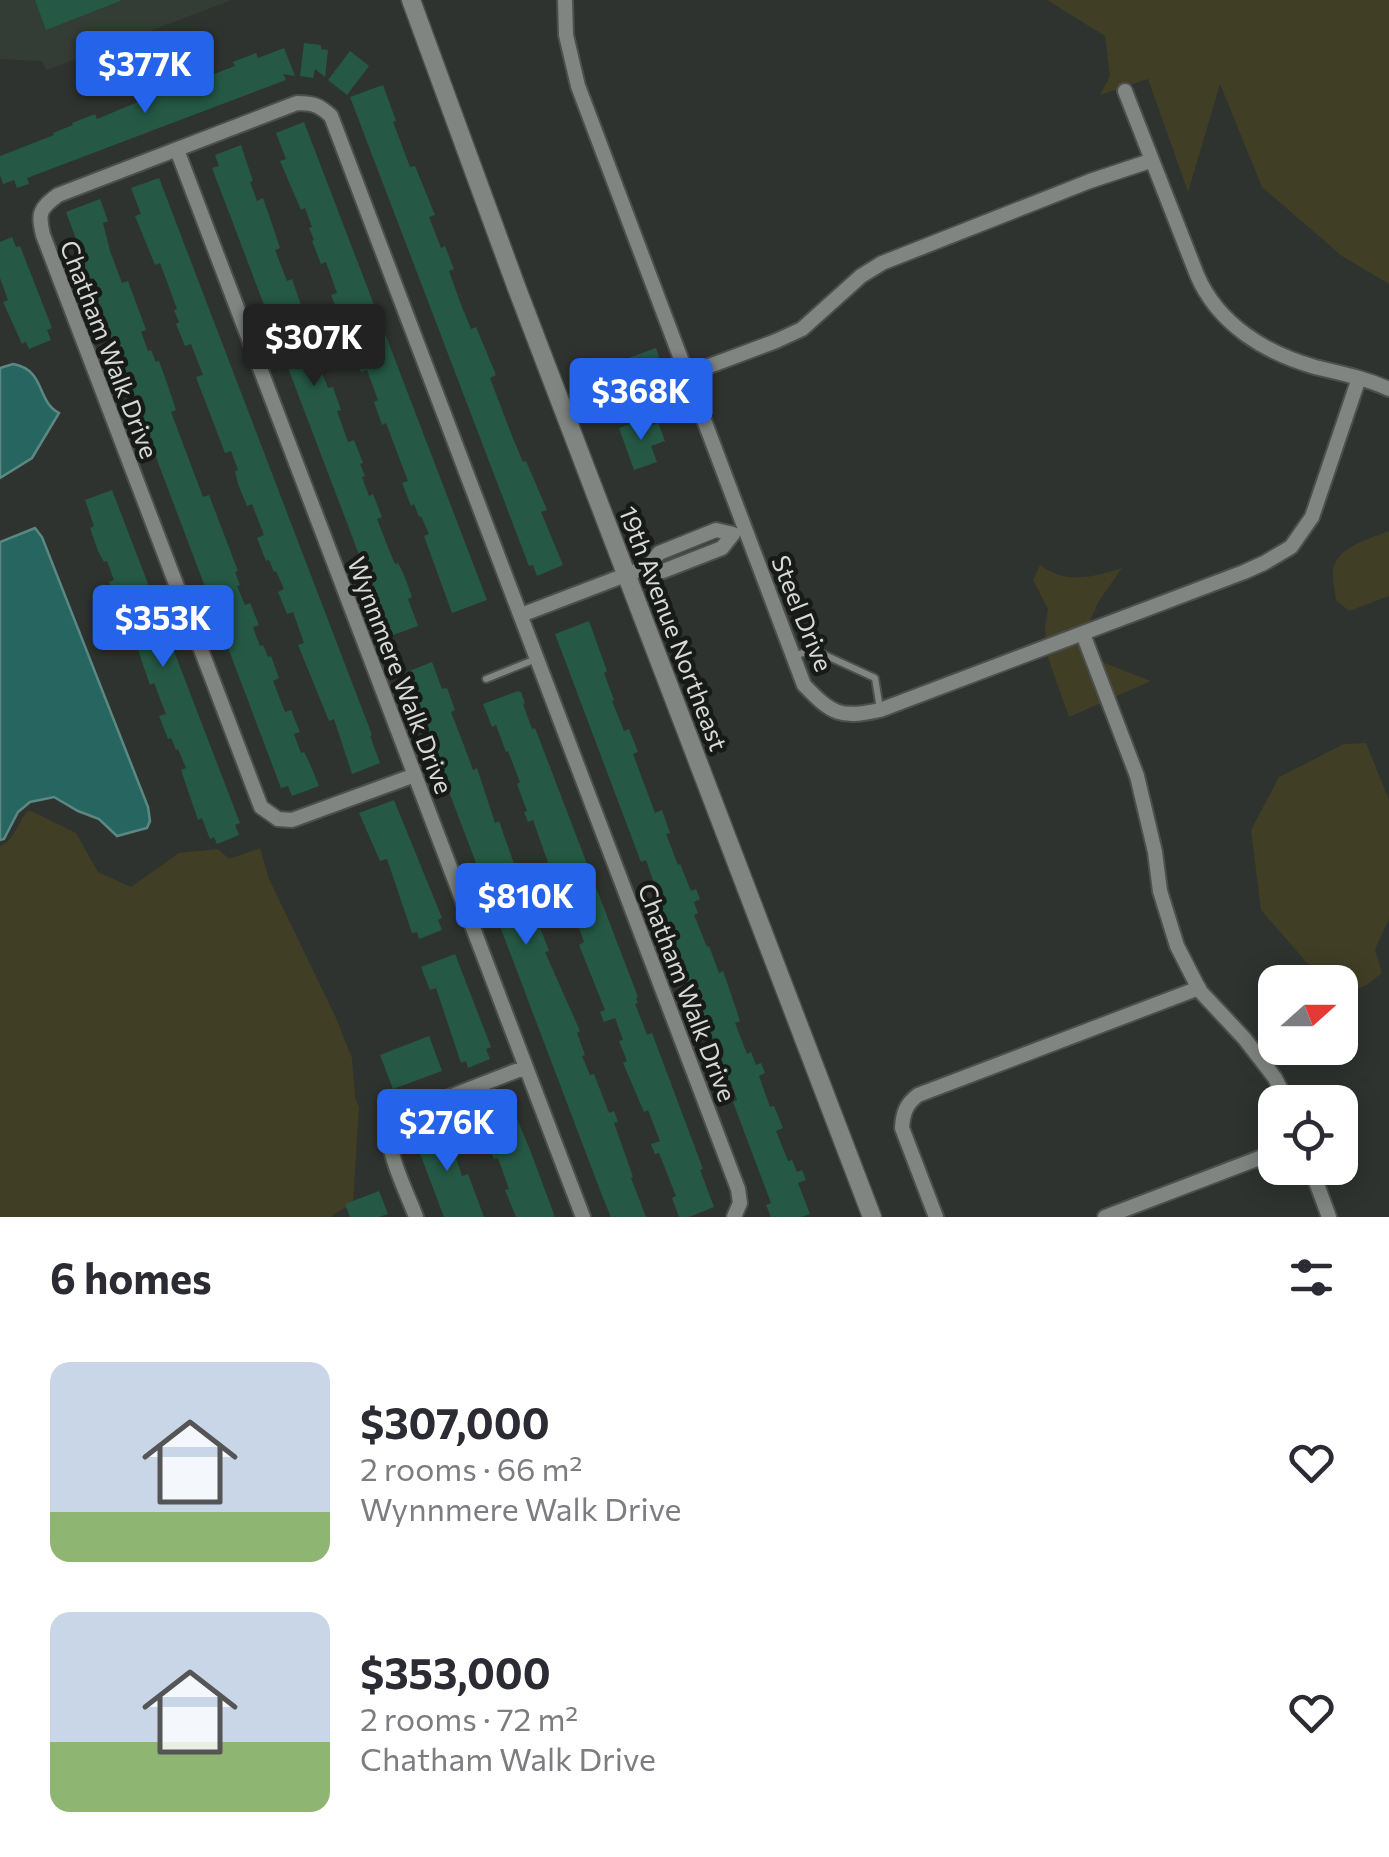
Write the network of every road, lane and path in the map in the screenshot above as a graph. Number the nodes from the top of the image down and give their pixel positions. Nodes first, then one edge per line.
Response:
1 (410, 0) edge
2 (565, 0) edge
3 (1125, 92) dead end
4 (177, 150) junction
5 (1150, 161) junction
6 (688, 374) junction
7 (1358, 378) junction
8 (1389, 389) edge
9 (739, 531) junction
10 (626, 575) junction
11 (521, 615) junction
12 (1083, 634) junction
13 (793, 656) junction
14 (537, 659) junction
15 (486, 679) dead end
16 (880, 710) junction
17 (414, 774) junction
18 (1198, 988) junction
19 (526, 1067) junction
20 (1278, 1085) edge
21 (1258, 1159) edge
22 (1317, 1185) edge
23 (416, 1217) edge
24 (583, 1217) edge
25 (734, 1217) edge
26 (872, 1217) edge
27 (936, 1217) edge
28 (1106, 1217) edge
29 (1329, 1217) edge

1 - 10 street, 19th Avenue Northeast
2 - 6 street, Steel Drive
3 - 5 street
4 - 11 street, Chatham Walk Drive
4 - 17 street, Wynnmere Walk Drive
4 - 17 street, Chatham Walk Drive
5 - 6 street
5 - 7 street
6 - 9 street, Steel Drive
7 - 8 street
7 - 12 street, Steel Drive
9 - 10 street
9 - 13 street, Steel Drive
10 - 11 street
10 - 26 street, 19th Avenue Northeast
11 - 14 street, Chatham Walk Drive
12 - 16 street, Steel Drive
12 - 18 street
13 - 16 street, Steel Drive
13 - 16 lane
14 - 15 lane
14 - 25 street, Chatham Walk Drive
17 - 19 street, Wynnmere Walk Drive
18 - 20 street
18 - 27 street
19 - 23 street
19 - 24 street, Wynnmere Walk Drive
21 - 28 street
22 - 29 street

